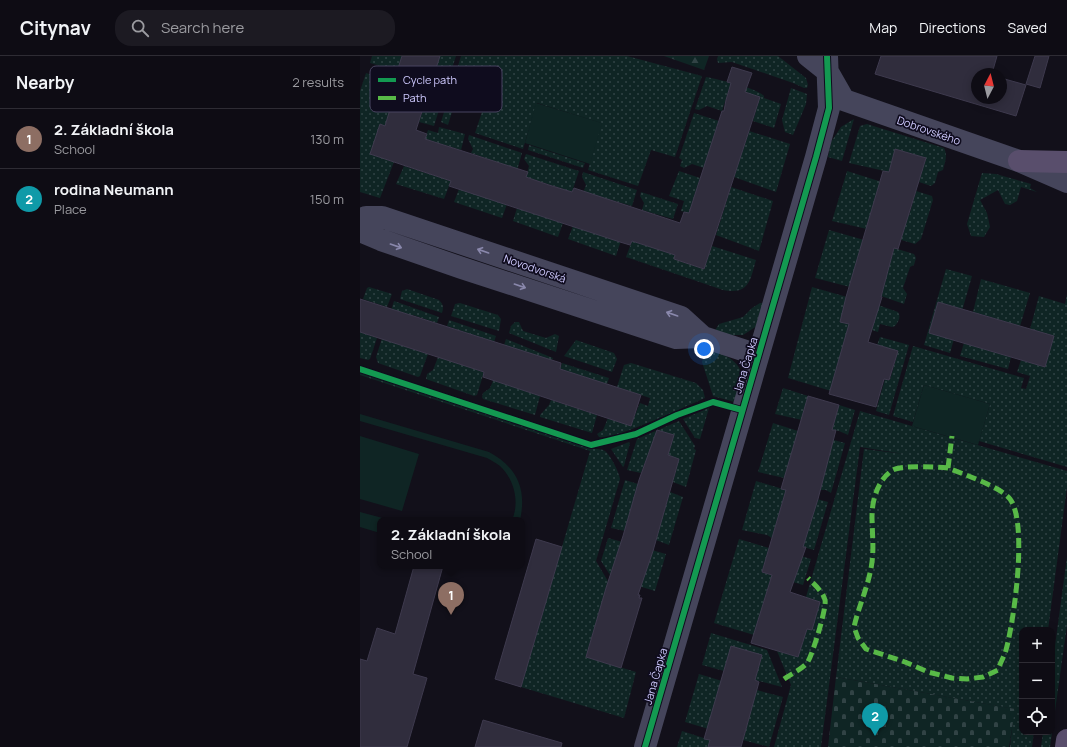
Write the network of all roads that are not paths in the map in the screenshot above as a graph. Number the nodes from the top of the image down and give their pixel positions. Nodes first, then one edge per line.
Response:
1 (820, 62) edge
2 (1019, 161) junction
3 (1067, 162) edge
4 (1067, 182) edge
5 (360, 219) edge
6 (360, 231) edge
7 (704, 337) junction
8 (758, 355) junction
9 (1067, 740) edge
10 (645, 747) edge
11 (1066, 747) edge

1 - 2 street, Dobrovského
1 - 8 street, Jana Čapka
2 - 3 main road
2 - 4 street, Dobrovského
7 -> 5 street, Novodvorská
6 -> 7 street, Novodvorská
7 - 8 street, Novodvorská
8 - 10 street, Jana Čapka
9 - 11 main road

